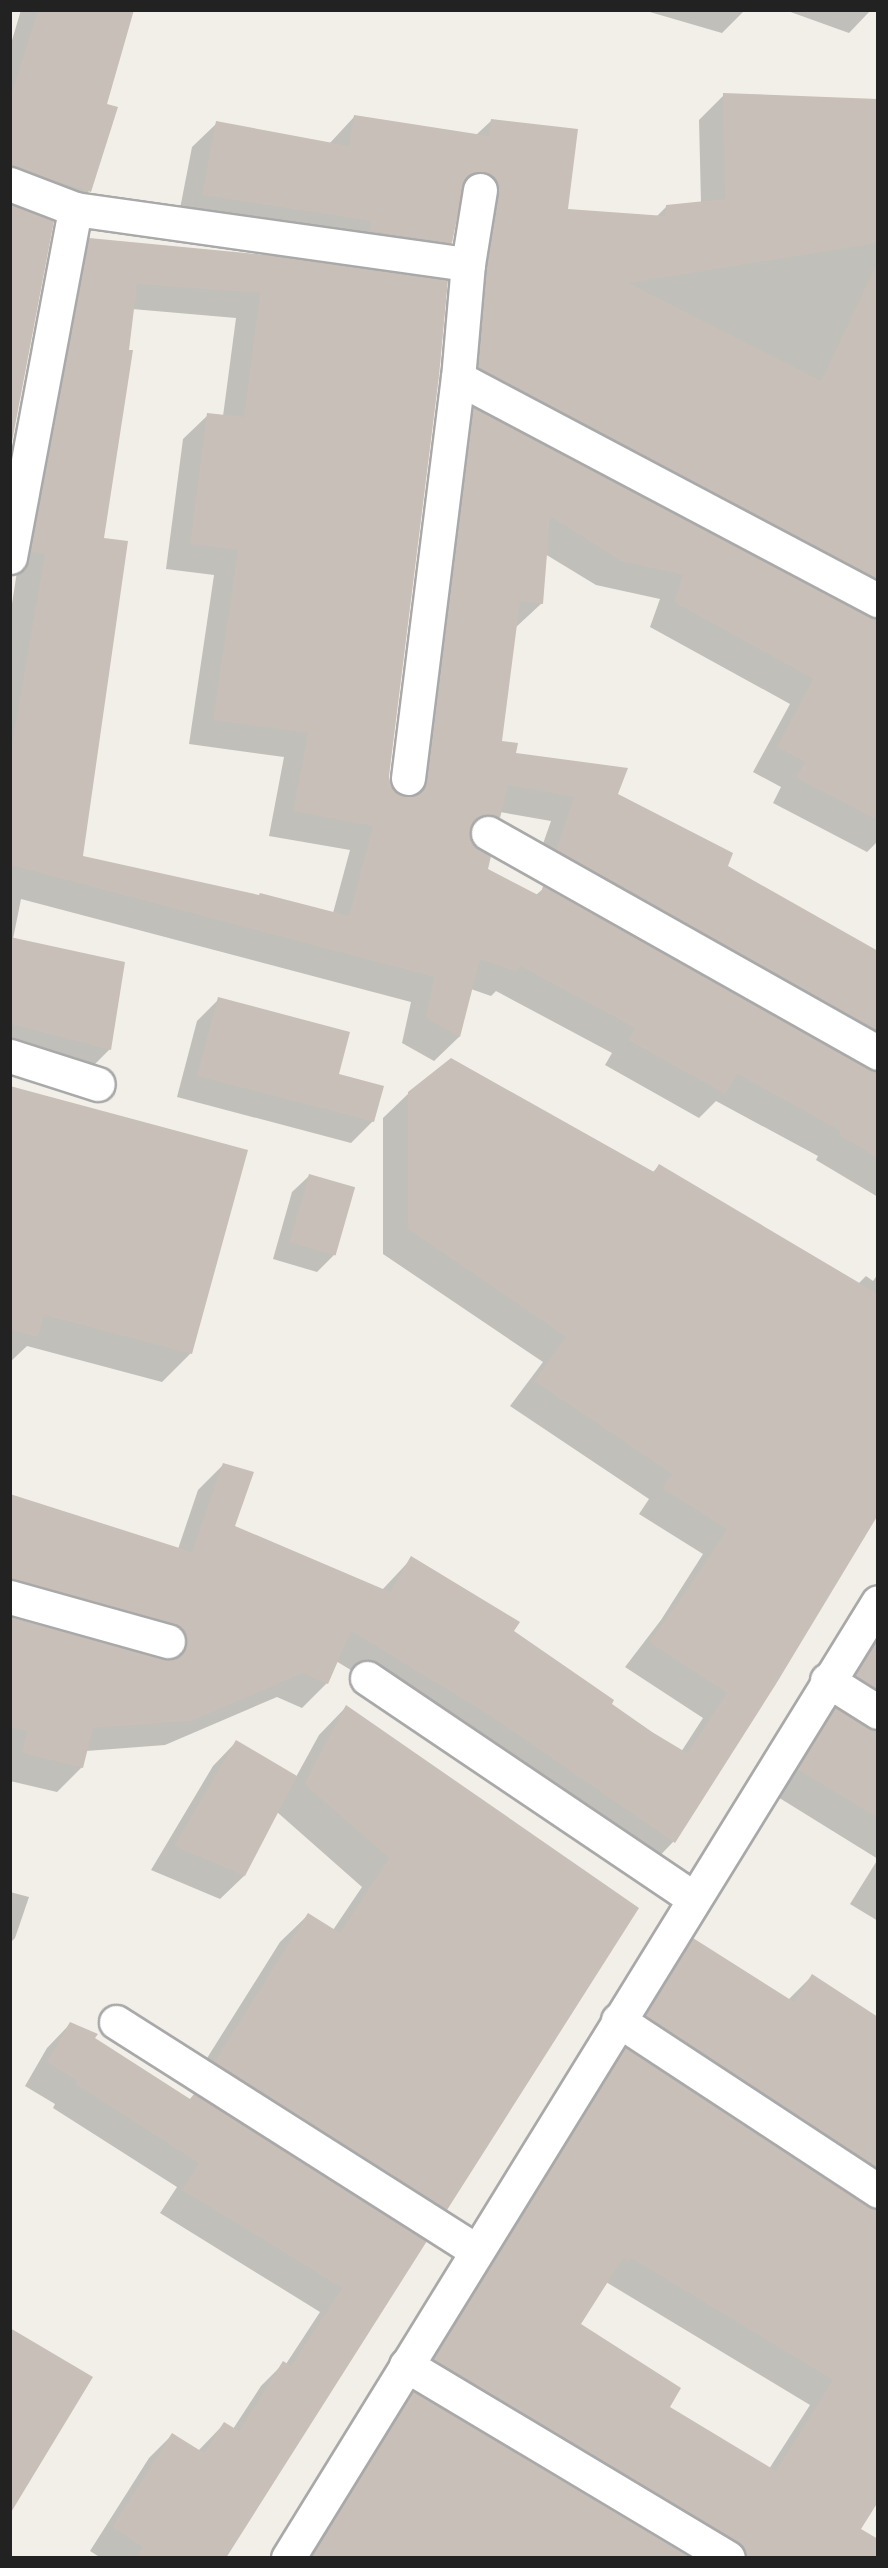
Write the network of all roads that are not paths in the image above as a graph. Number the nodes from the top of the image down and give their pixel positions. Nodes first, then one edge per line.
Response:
1 (10, 184) edge
2 (480, 190) dead end
3 (75, 209) junction
4 (468, 264) junction
5 (458, 378) junction
6 (10, 557) edge
7 (878, 600) edge
8 (408, 778) dead end
9 (488, 832) dead end
10 (878, 1053) edge
11 (10, 1056) edge
12 (98, 1084) dead end
13 (10, 1597) edge
14 (878, 1602) edge
15 (168, 1641) dead end
16 (366, 1678) dead end
17 (827, 1680) junction
18 (878, 1712) edge
19 (693, 1898) junction
20 (618, 2020) junction
21 (116, 2022) dead end
22 (878, 2191) edge
23 (475, 2250) junction
24 (406, 2364) junction
25 (288, 2558) edge
26 (729, 2558) edge

1 - 3 street
2 - 4 street
3 - 4 street
3 - 6 street
4 - 5 street
5 - 7 street
5 - 8 street
9 - 10 street
11 - 12 street
13 - 15 street
14 - 17 street
16 - 19 street
17 - 18 street
17 - 19 street
19 - 20 street
20 - 22 street
20 - 23 street
21 - 23 street
23 - 24 street
24 - 25 street
24 - 26 street

